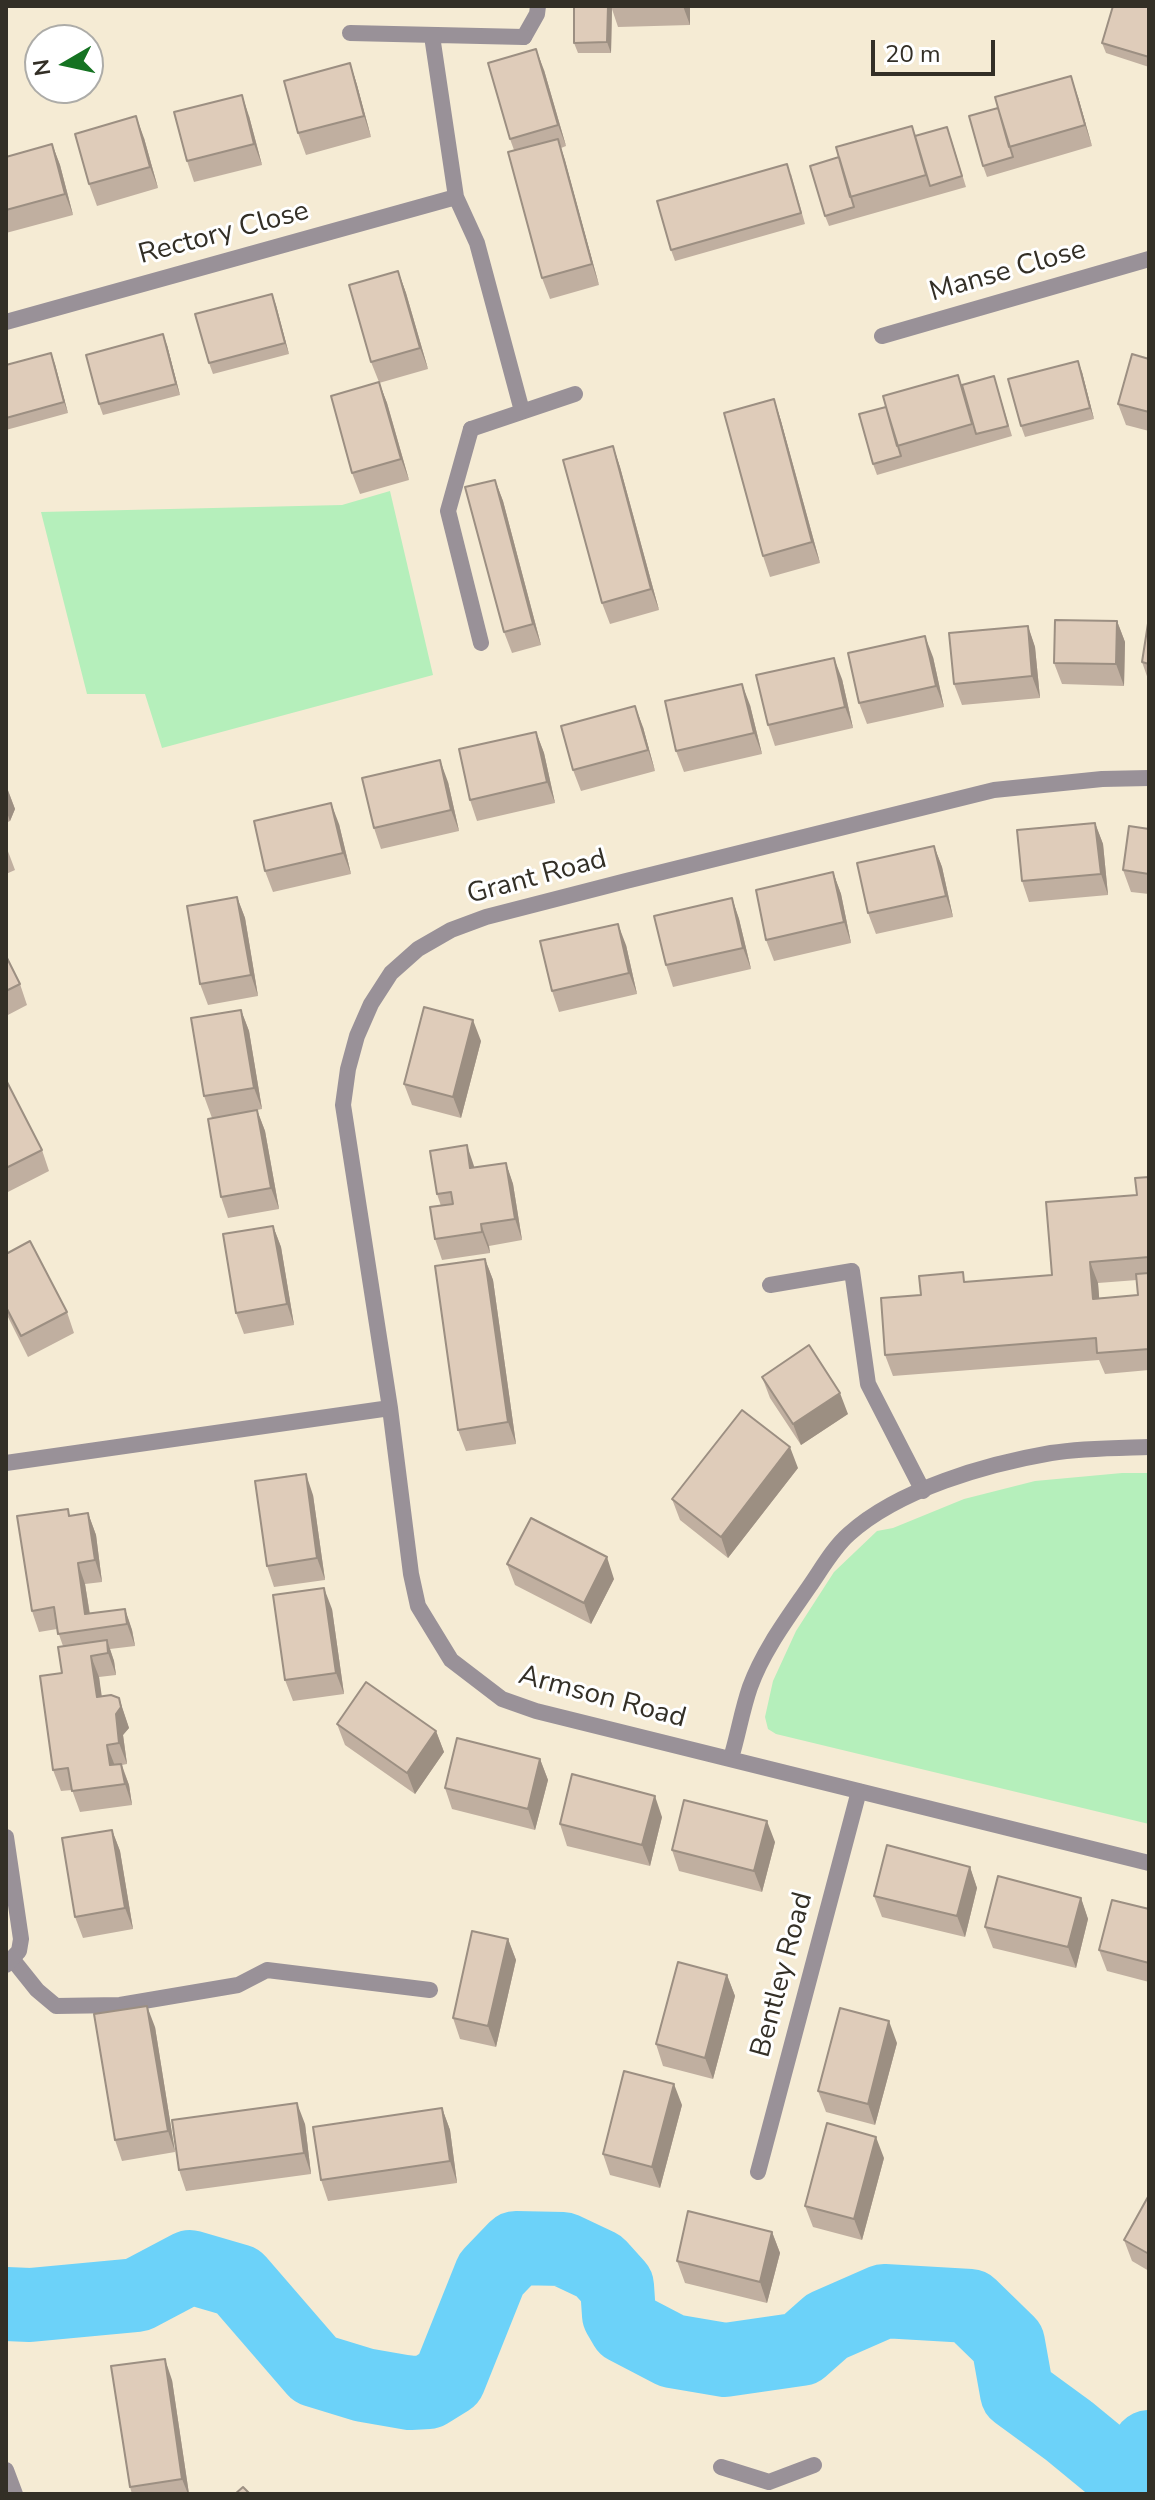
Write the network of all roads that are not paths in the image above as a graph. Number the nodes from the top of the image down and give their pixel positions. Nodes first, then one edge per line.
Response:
1 (538, 6) edge
2 (350, 33) dead end
3 (432, 36) junction
4 (456, 197) junction
5 (1149, 259) edge
6 (6, 322) edge
7 (882, 336) dead end
8 (575, 394) dead end
9 (522, 411) junction
10 (481, 643) dead end
11 (1149, 778) edge
12 (770, 1285) dead end
13 (390, 1408) junction
14 (1149, 1447) edge
15 (6, 1463) edge
16 (923, 1491) junction
17 (731, 1758) junction
18 (859, 1791) junction
19 (6, 1837) edge
20 (1149, 1863) edge
21 (10, 1963) edge
22 (430, 1990) dead end
23 (758, 2172) dead end
24 (814, 2465) dead end
25 (721, 2467) dead end
26 (6, 2470) edge
27 (768, 2488) edge
28 (15, 2494) edge

1 - 3 street
2 - 3 street
3 - 4 street
4 - 6 street, Rectory Close
4 - 9 street
5 - 7 street, Manse Close
8 - 9 street
9 - 10 street
11 - 13 street, Grant Road
12 - 16 street
13 - 15 street
13 - 17 street, Armson Road
14 - 16 street
16 - 17 street
17 - 18 street, Armson Road
18 - 20 street, Armson Road
18 - 23 street, Bentley Road
19 - 21 street
21 - 22 street
24 - 27 street
25 - 27 street
26 - 28 street

